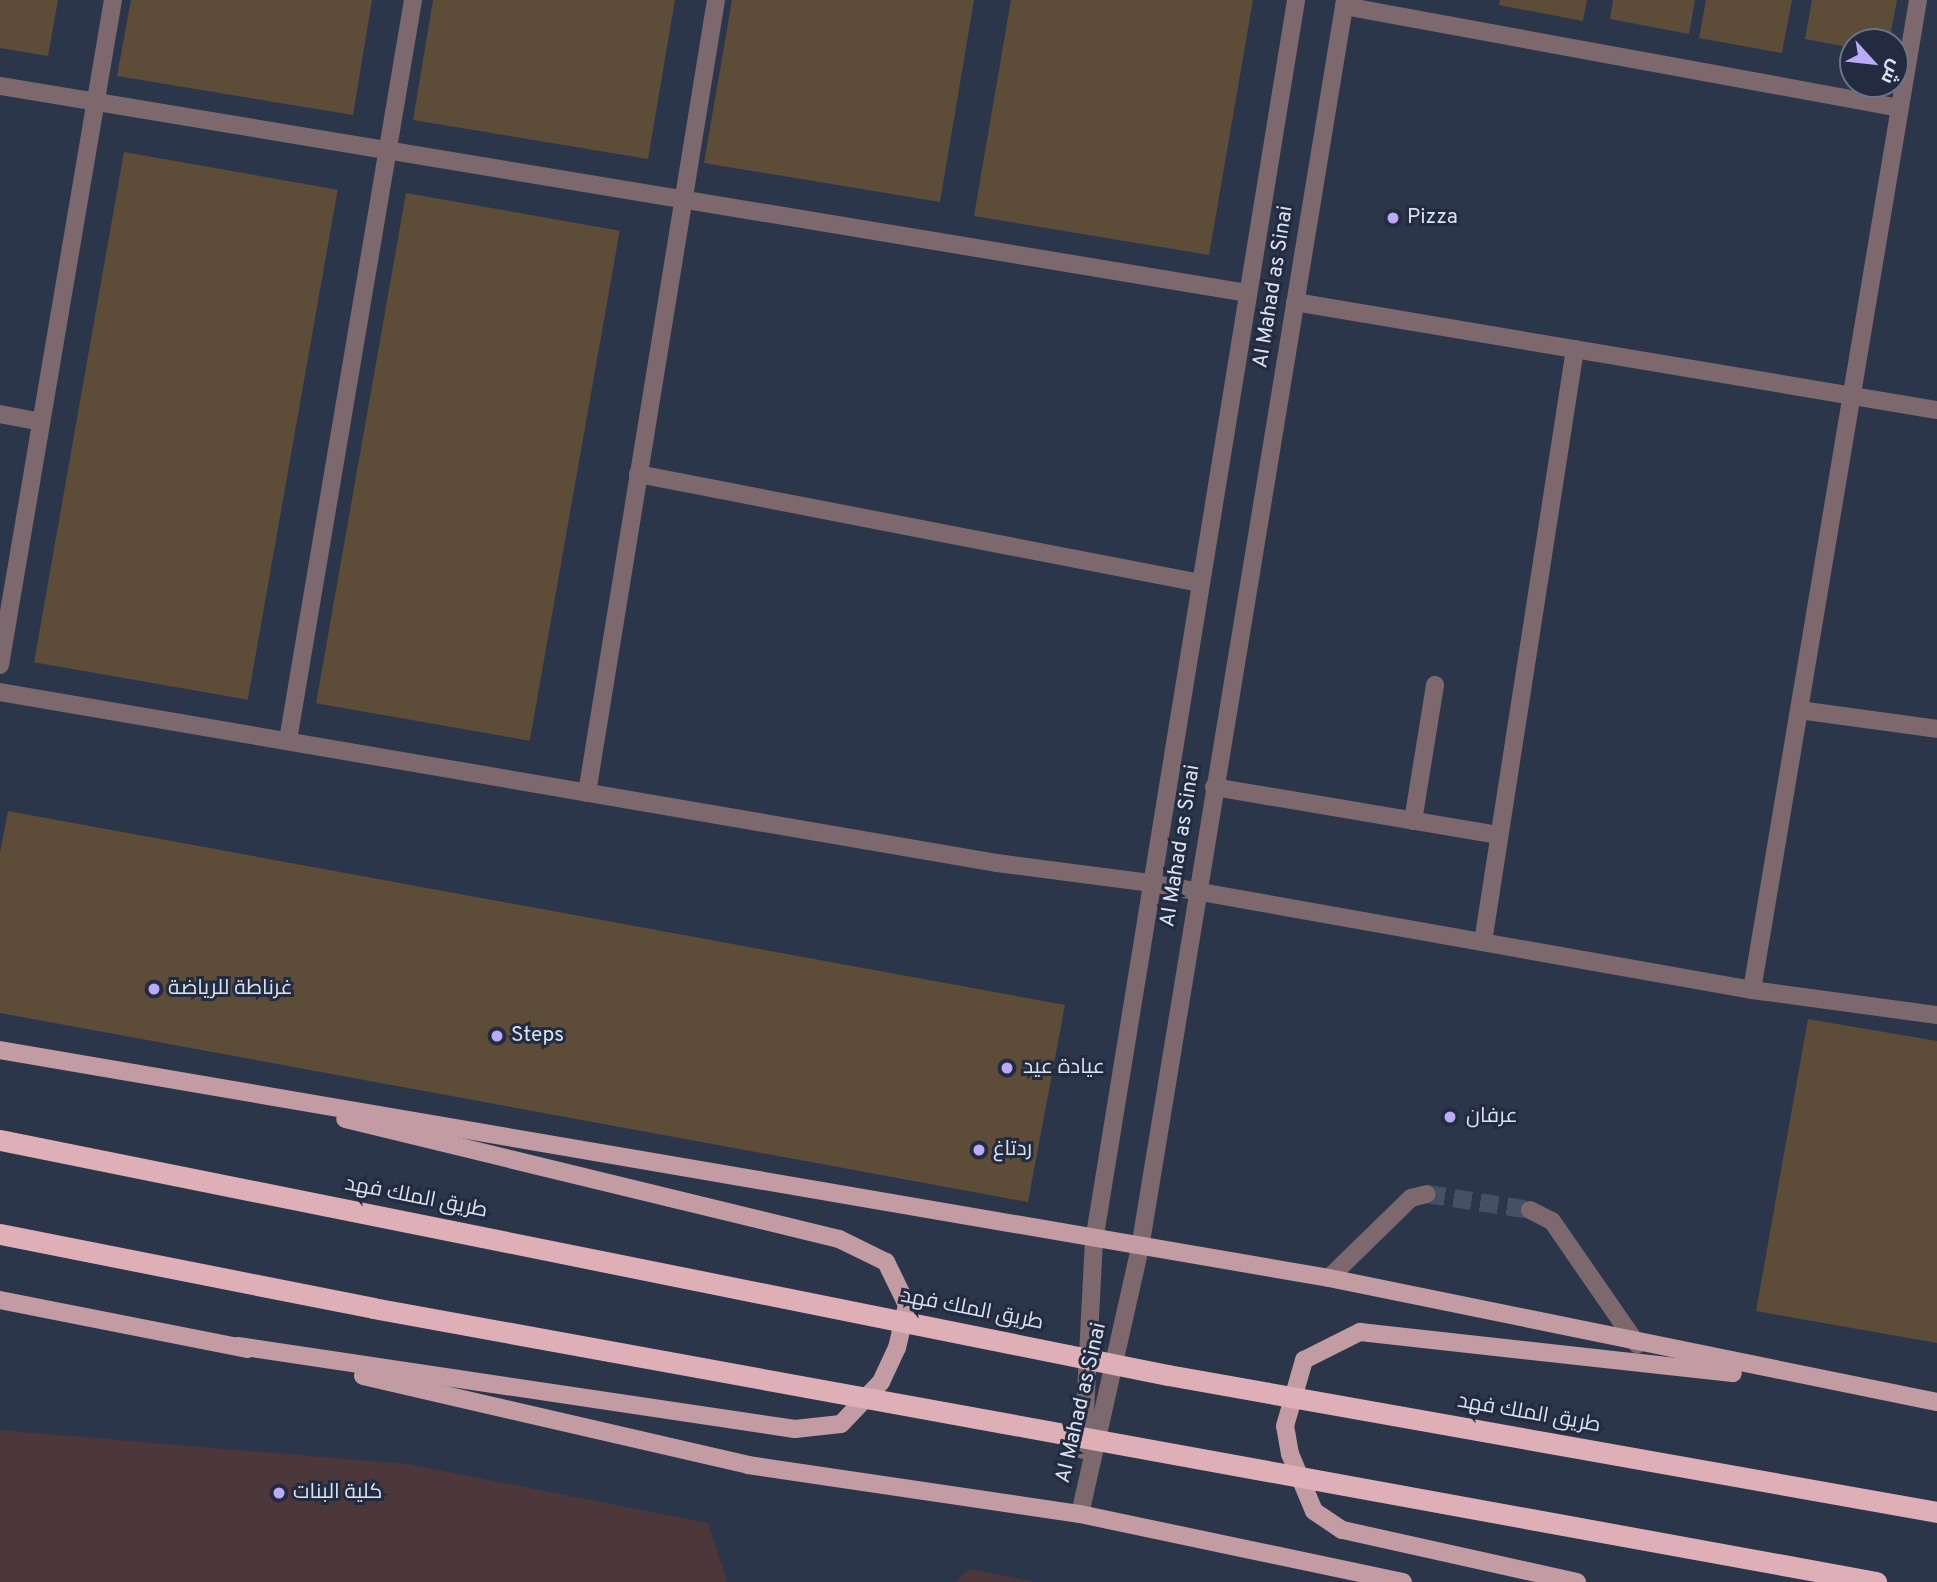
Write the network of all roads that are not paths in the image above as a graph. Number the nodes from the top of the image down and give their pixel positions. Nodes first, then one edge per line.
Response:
1 (113, 0) edge
2 (413, 0) edge
3 (716, 0) edge
4 (1296, 0) edge
5 (1918, 0) edge
6 (1344, 3) edge
7 (0, 86) edge
8 (96, 102) junction
9 (1900, 108) junction
10 (388, 150) junction
11 (682, 199) junction
12 (1248, 293) junction
13 (1294, 302) junction
14 (1575, 349) junction
15 (1852, 395) junction
16 (1937, 410) edge
17 (0, 414) edge
18 (41, 422) junction
19 (638, 474) junction
20 (1200, 583) junction
21 (0, 665) edge
22 (1435, 685) dead end
23 (0, 692) edge
24 (1799, 710) junction
25 (1937, 729) edge
26 (288, 740) junction
27 (1214, 787) junction
28 (587, 793) junction
29 (1413, 821) junction
30 (1499, 835) junction
31 (1150, 883) junction
32 (1196, 891) junction
33 (1483, 942) junction
34 (1752, 990) junction
35 (1937, 1015) edge
36 (0, 1050) edge
37 (178, 1078) junction
38 (0, 1140) edge
39 (1427, 1194) tunnel mouth
40 (1530, 1210) tunnel mouth
41 (0, 1234) edge
42 (1094, 1241) junction
43 (1140, 1248) junction
44 (1329, 1278) junction
45 (0, 1300) edge
46 (1637, 1344) junction
47 (238, 1346) junction
48 (1848, 1385) junction
49 (1937, 1402) edge
50 (1937, 1512) edge
51 (1080, 1514) junction
52 (1403, 1582) edge
53 (1577, 1582) edge
54 (1876, 1582) edge

1 - 8 street
2 - 10 street
3 - 11 street
4 - 12 street, Al Mahad as Sinai
5 - 9 street
6 - 9 street
6 - 13 street, Al Mahad as Sinai
7 - 8 street
8 - 10 street
8 - 18 street
9 - 15 street
10 - 11 street
10 - 26 street
11 - 12 street
11 - 19 street
12 - 20 street, Al Mahad as Sinai
13 - 14 street
13 - 27 street, Al Mahad as Sinai
14 - 15 street
14 - 30 street
15 - 16 street
15 - 24 street
17 - 18 street
18 - 21 street
19 - 20 street
19 - 28 street
20 - 31 street, Al Mahad as Sinai
22 - 29 street
23 - 26 street
24 - 25 street
24 - 34 street
26 - 28 street
27 - 29 street
27 - 32 street, Al Mahad as Sinai
28 - 31 street
29 - 30 street
30 - 33 street
31 - 32 street
31 - 42 street, Al Mahad as Sinai
32 - 33 street
32 - 43 street, Al Mahad as Sinai
33 - 34 street
34 - 35 street
36 - 37 main road
37 - 42 main road
37 - 47 main road
38 - 50 highway, طريق الملك فهد, bridge
39 - 44 street
40 - 46 street
41 - 54 highway, bridge
42 - 43 main road
42 - 51 street, Al Mahad as Sinai
43 - 44 main road
43 - 51 street, Al Mahad as Sinai
44 - 46 main road
45 - 47 main road
46 - 48 main road
47 - 51 main road
48 - 49 main road
48 - 53 main road
51 - 52 main road

